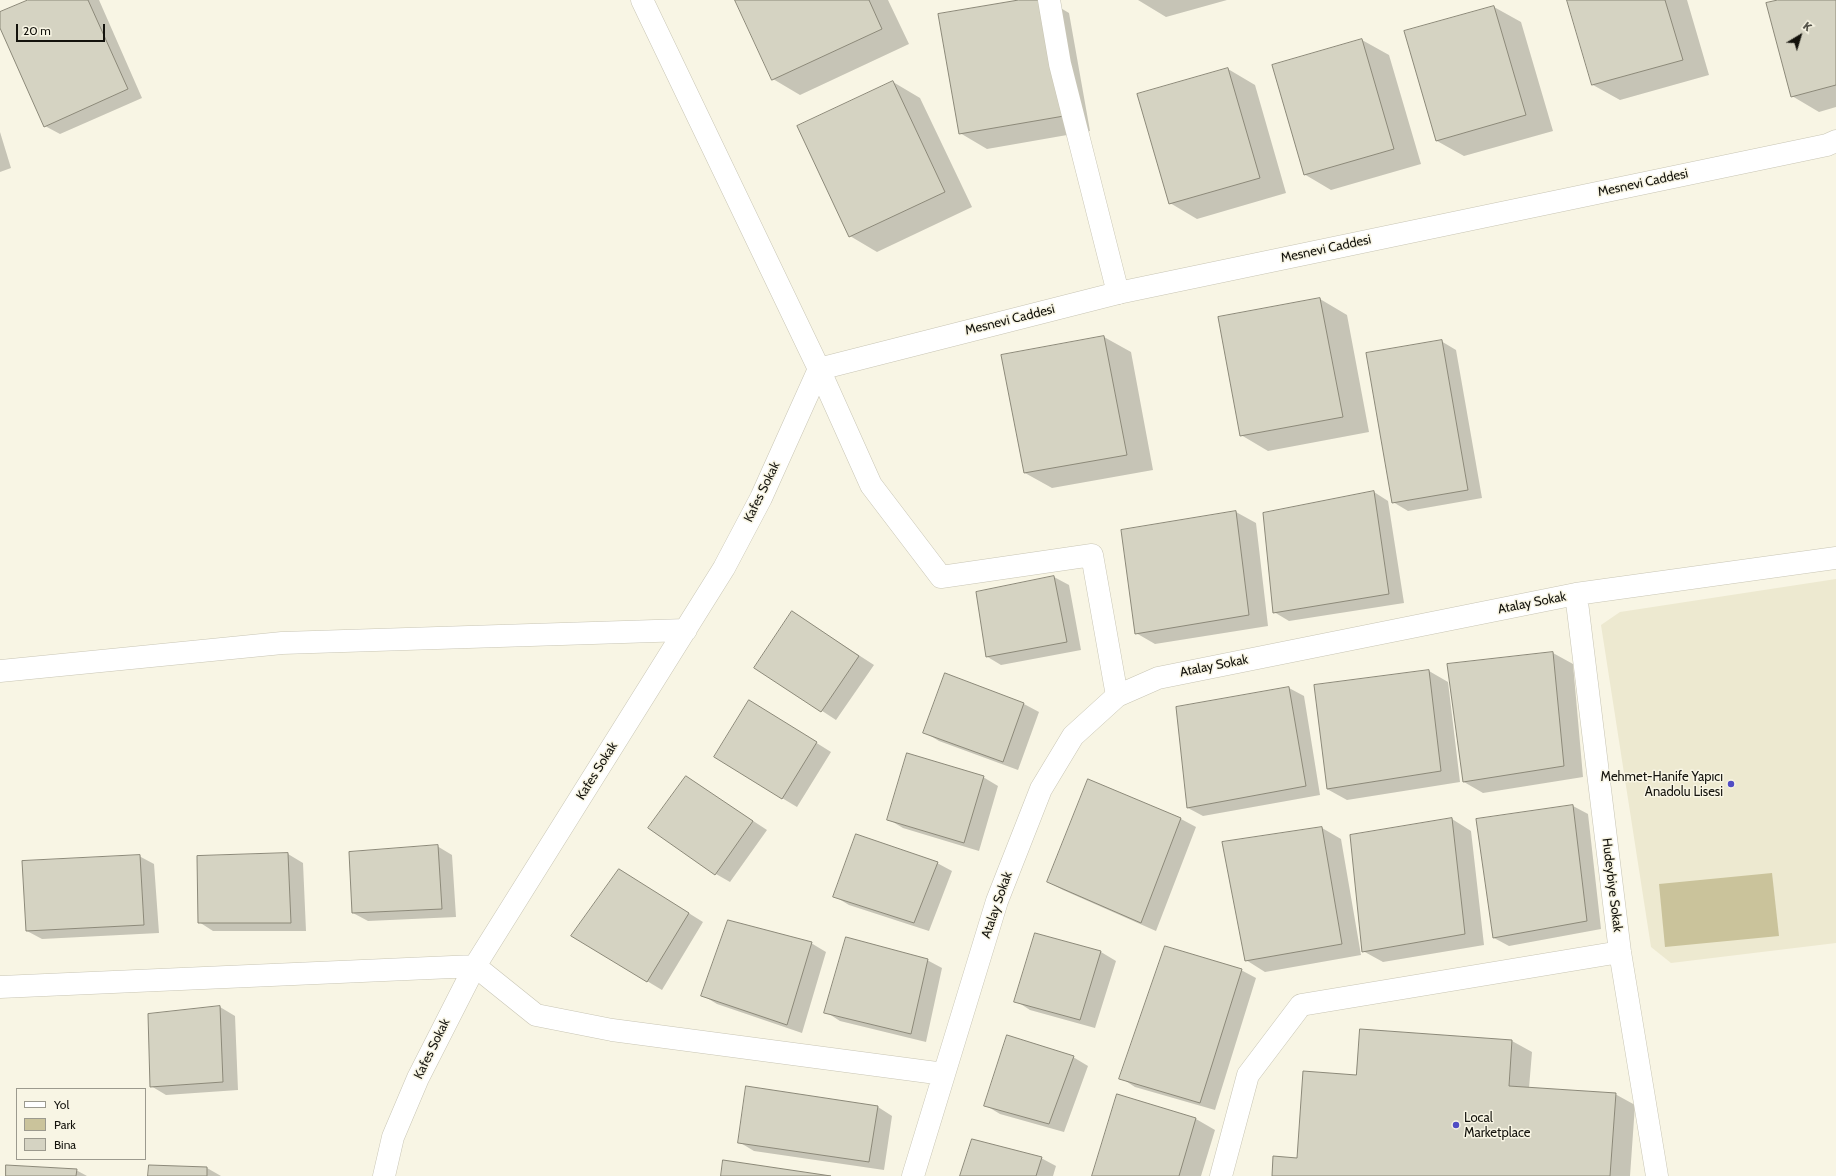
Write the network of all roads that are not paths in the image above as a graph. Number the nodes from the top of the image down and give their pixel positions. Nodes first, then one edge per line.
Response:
1 (642, 0) edge
2 (1049, 0) edge
3 (1833, 144) edge
4 (1118, 292) junction
5 (819, 369) junction
6 (1836, 558) edge
7 (1576, 594) junction
8 (686, 630) junction
9 (0, 671) edge
10 (1117, 696) junction
11 (1620, 952) junction
12 (475, 966) junction
13 (0, 987) edge
14 (944, 1074) junction
15 (384, 1176) edge
16 (913, 1176) edge
17 (1220, 1176) edge
18 (1657, 1176) edge

1 - 5 street
2 - 4 street
3 - 4 street, Mesnevi Caddesi
4 - 5 street, Mesnevi Caddesi
5 - 8 street, Kafes Sokak
5 - 10 street
6 - 7 street, Atalay Sokak
7 - 10 street, Atalay Sokak
7 - 11 street, Hudeybiye Sokak
8 - 9 street
8 - 12 street, Kafes Sokak
10 - 14 street, Atalay Sokak
11 - 17 street
11 - 18 street, Hudeybiye Sokak
12 - 13 street
12 - 14 street
12 - 15 street, Kafes Sokak
14 - 16 street, Atalay Sokak

